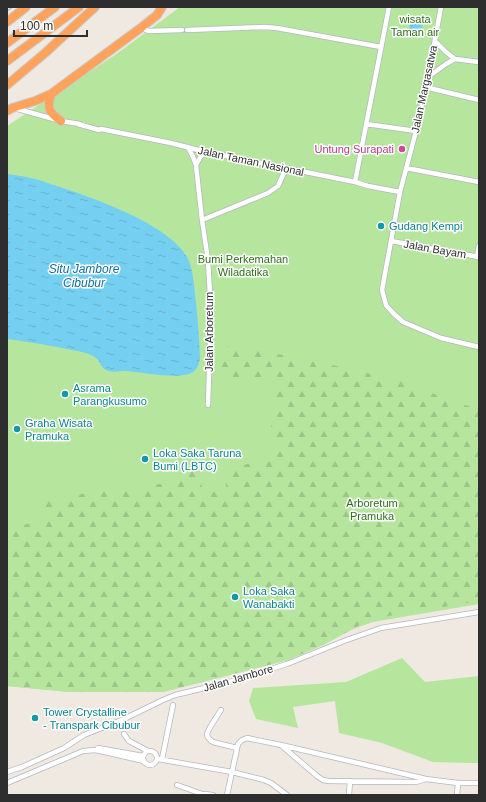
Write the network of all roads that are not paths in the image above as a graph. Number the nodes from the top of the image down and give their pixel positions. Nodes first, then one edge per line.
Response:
1 (26, 7) edge
2 (55, 7) edge
3 (79, 7) edge
4 (95, 7) edge
5 (162, 7) edge
6 (167, 7) edge
7 (389, 7) edge
8 (441, 7) edge
9 (156, 15) junction
10 (7, 22) edge
11 (142, 27) junction
12 (435, 41) junction
13 (7, 43) edge
14 (381, 47) junction
15 (455, 59) junction
16 (7, 61) edge
17 (479, 62) edge
18 (428, 77) junction
19 (7, 85) edge
20 (425, 87) junction
21 (51, 94) junction
22 (479, 100) edge
23 (10, 109) edge
24 (61, 121) junction
25 (366, 124) junction
26 (416, 132) junction
27 (188, 147) junction
28 (206, 152) junction
29 (196, 165) junction
30 (286, 168) junction
31 (406, 168) junction
32 (355, 182) junction
33 (479, 182) edge
34 (400, 192) junction
35 (202, 220) junction
36 (391, 242) junction
37 (479, 246) edge
38 (478, 257) edge
39 (479, 347) edge
40 (208, 405) dead end
41 (479, 612) edge
42 (173, 705) dead end
43 (221, 710) dead end
44 (124, 734) dead end
45 (281, 745) junction
46 (237, 748) junction
47 (148, 751) junction
48 (143, 759) junction
49 (160, 759) junction
50 (7, 772) edge
51 (232, 772) junction
52 (426, 779) junction
53 (7, 780) edge
54 (350, 781) junction
55 (7, 783) edge
56 (458, 783) junction
57 (479, 783) edge
58 (177, 785) dead end
59 (205, 795) edge
60 (213, 795) edge
61 (227, 795) edge
62 (287, 795) edge
63 (349, 795) edge
64 (457, 795) edge

1 - 10 highway
2 - 13 highway
3 - 16 highway
4 - 19 highway
5 - 9 highway
6 - 9 street
7 - 14 street
8 - 12 street, Jalan Margasatwa
9 - 11 highway
11 - 14 street
11 - 21 highway
12 - 15 street
12 - 18 street, Jalan Margasatwa
14 - 25 street
15 - 17 street
15 - 18 street
18 - 20 street, Jalan Margasatwa
20 - 22 street
20 - 26 street, Jalan Margasatwa
21 - 23 highway
21 - 24 highway
23 - 24 street, Jalan Taman Nasional
24 - 27 street, Jalan Taman Nasional
25 - 26 street
25 - 32 street
26 - 31 street, Jalan Margasatwa
27 - 28 street, Jalan Taman Nasional
27 - 29 street, Jalan Arboretum
28 - 29 street
28 - 30 street, Jalan Taman Nasional
29 - 35 street, Jalan Arboretum
30 - 32 street, Jalan Taman Nasional
30 - 35 street
31 - 33 street
31 - 34 street, Jalan Margasatwa
32 - 34 street, Jalan Taman Nasional
34 - 36 street, Jalan Margasatwa
35 - 40 street, Jalan Arboretum
36 - 38 street, Jalan Bayam
36 - 39 street, Jalan Margasatwa
37 - 38 street
41 - 50 street, Jalan Jambore
42 - 49 street
43 - 46 street
44 - 47 street
45 - 46 street
45 - 52 street
45 - 54 street
46 - 51 street
47 - 48 street
47 - 49 street
48 - 49 street
48 - 53 street
48 - 55 street
49 - 51 street
51 - 61 street
51 - 62 street
52 - 54 street
52 - 56 street
54 - 63 street
56 - 57 street
56 - 64 street
58 - 59 street
59 - 60 street

